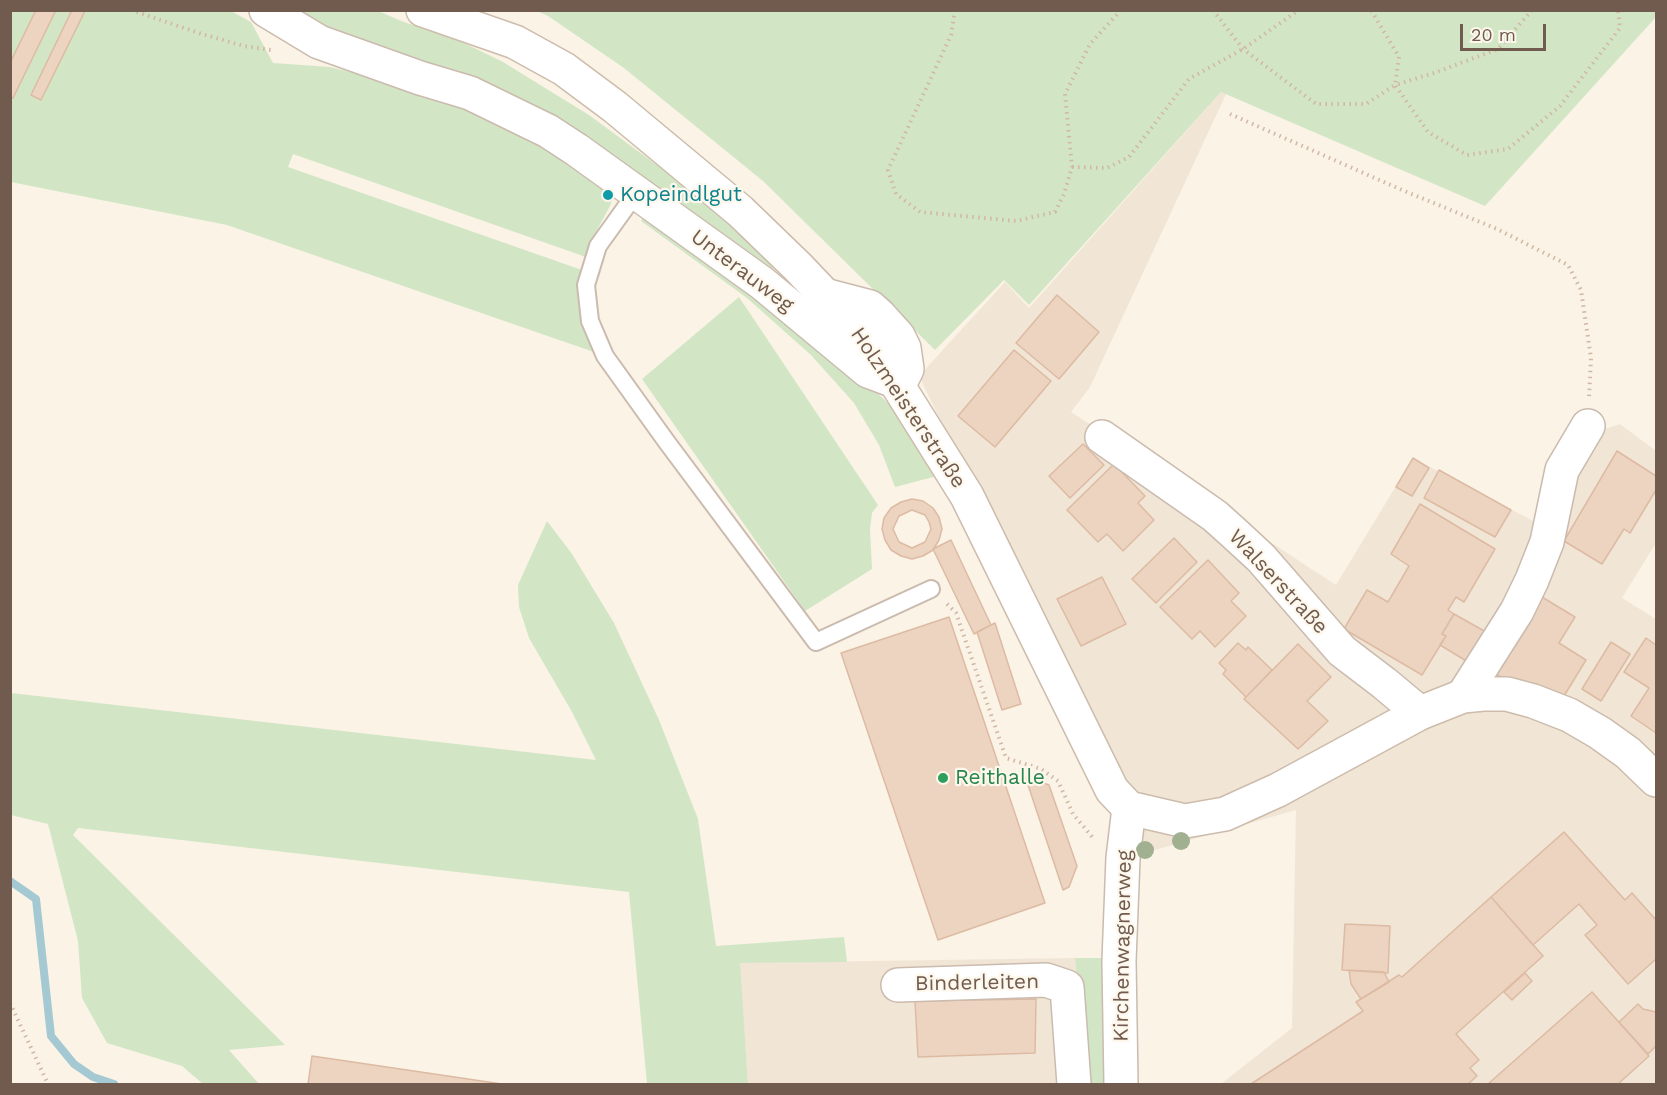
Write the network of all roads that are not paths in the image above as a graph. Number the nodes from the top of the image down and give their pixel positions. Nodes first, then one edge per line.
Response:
1 (266, 10) edge
2 (423, 10) edge
3 (636, 193) junction
4 (895, 381) junction
5 (1588, 426) road end
6 (1102, 437) dead end
7 (931, 589) road end
8 (1463, 696) junction
9 (1420, 713) junction
10 (1656, 780) edge
11 (1130, 808) junction
12 (898, 985) dead end
13 (1074, 1084) edge
14 (1121, 1084) edge

1 - 3 street, Unterauweg
2 - 4 street, Holzmeisterstraße
3 - 4 street, Unterauweg
3 - 7 lane
4 - 11 street, Holzmeisterstraße
5 - 8 street
6 - 9 street, Walserstraße
8 - 9 street
8 - 10 street
9 - 11 street
11 - 14 street, Kirchenwagnerweg
12 - 13 street, Binderleiten

